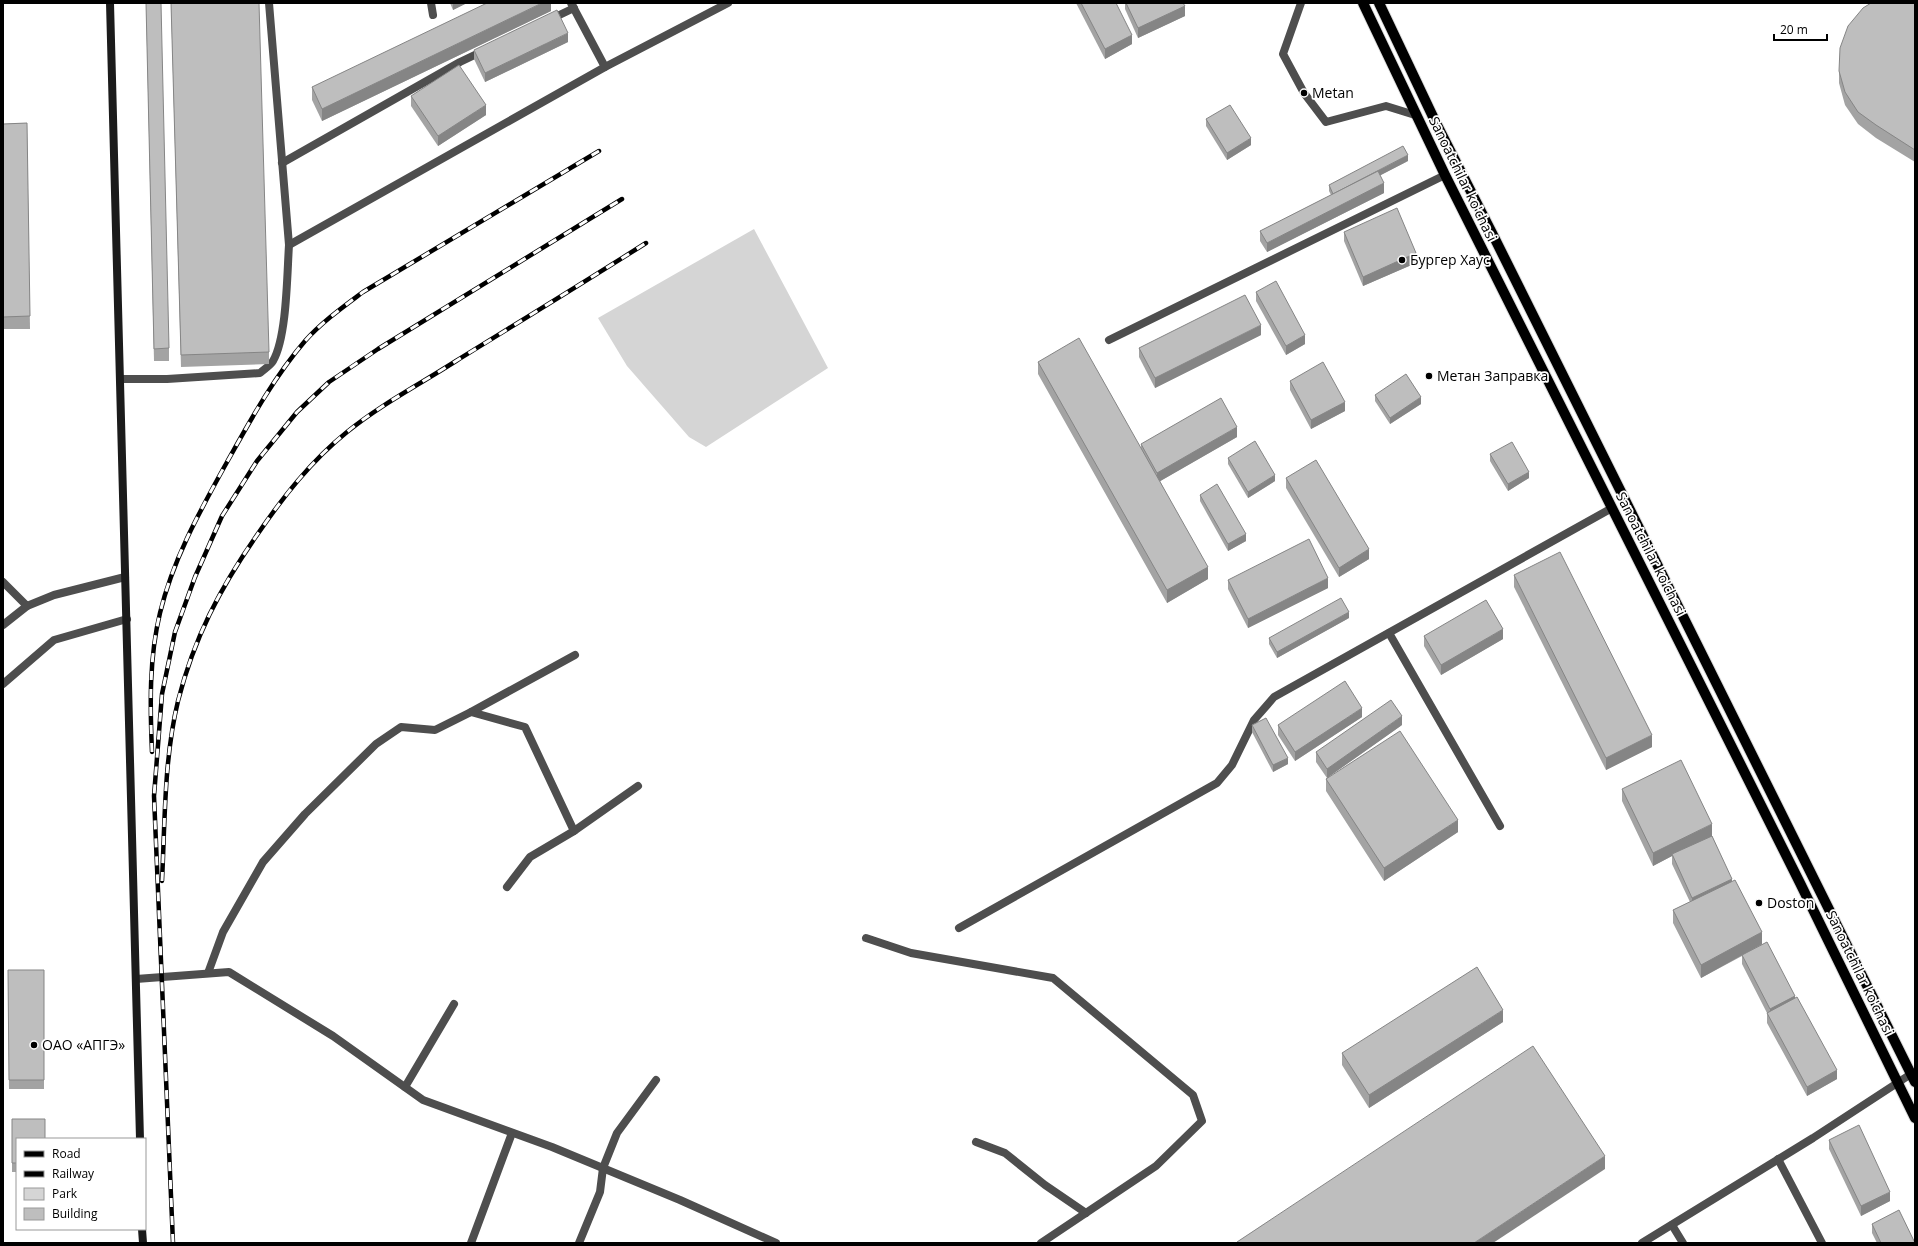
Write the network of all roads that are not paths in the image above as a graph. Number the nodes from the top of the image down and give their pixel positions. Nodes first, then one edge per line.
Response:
1 (110, 3) edge
2 (269, 3) edge
3 (431, 3) edge
4 (728, 3) edge
5 (1301, 3) edge
6 (1363, 3) edge
7 (1379, 3) edge
8 (573, 6) edge
9 (433, 15) dead end
10 (546, 22) edge
11 (488, 49) edge
12 (605, 67) junction
13 (1415, 115) junction
14 (282, 163) junction
15 (1445, 176) junction
16 (289, 245) junction
17 (1109, 340) dead end
18 (120, 380) junction
19 (1612, 508) junction
20 (125, 578) junction
21 (3, 582) edge
22 (27, 606) junction
23 (126, 619) junction
24 (3, 625) edge
25 (1389, 633) junction
26 (575, 655) dead end
27 (3, 684) edge
28 (471, 712) junction
29 (638, 786) dead end
30 (1500, 826) dead end
31 (574, 831) junction
32 (507, 887) dead end
33 (959, 928) dead end
34 (866, 938) dead end
35 (208, 973) junction
36 (136, 979) junction
37 (454, 1004) dead end
38 (1913, 1078) edge
39 (656, 1080) dead end
40 (1897, 1082) junction
41 (405, 1087) junction
42 (1915, 1118) edge
43 (512, 1133) junction
44 (140, 1138) edge
45 (976, 1142) dead end
46 (1778, 1160) junction
47 (603, 1168) junction
48 (1086, 1213) junction
49 (1672, 1225) junction
50 (142, 1230) edge
51 (142, 1243) edge
52 (471, 1243) edge
53 (579, 1243) edge
54 (776, 1243) edge
55 (1041, 1243) edge
56 (1642, 1243) edge
57 (1682, 1243) edge
58 (1822, 1243) edge

1 - 18 street
2 - 14 lane
3 - 9 lane
4 - 12 lane
5 - 13 lane
6 - 13 main road, Sanoatchilar ko'chasi
7 - 38 main road, Sanoatchilar ko'chasi
8 - 10 lane
8 - 12 lane
11 - 14 lane
12 - 16 lane
13 - 15 main road, Sanoatchilar ko'chasi
14 - 16 lane
15 - 17 lane
15 - 19 main road, Sanoatchilar ko'chasi
16 - 18 lane
18 - 20 street
19 - 25 lane
19 - 40 main road, Sanoatchilar ko'chasi
20 - 22 lane
20 - 23 street
21 - 22 lane
22 - 24 lane
23 - 27 lane
23 - 36 street
25 - 30 lane
25 - 33 lane
26 - 28 lane
28 - 31 lane
28 - 35 lane
29 - 31 lane
31 - 32 lane
34 - 48 lane
35 - 36 lane
35 - 41 lane
36 - 44 street
37 - 41 lane
38 - 40 lane
39 - 47 lane
40 - 42 main road, Sanoatchilar ko'chasi
40 - 46 lane
41 - 43 lane
43 - 47 lane
43 - 52 lane
45 - 48 lane
46 - 49 lane
46 - 58 lane
47 - 53 lane
47 - 54 lane
48 - 55 lane
49 - 56 lane
49 - 57 lane
50 - 51 street

